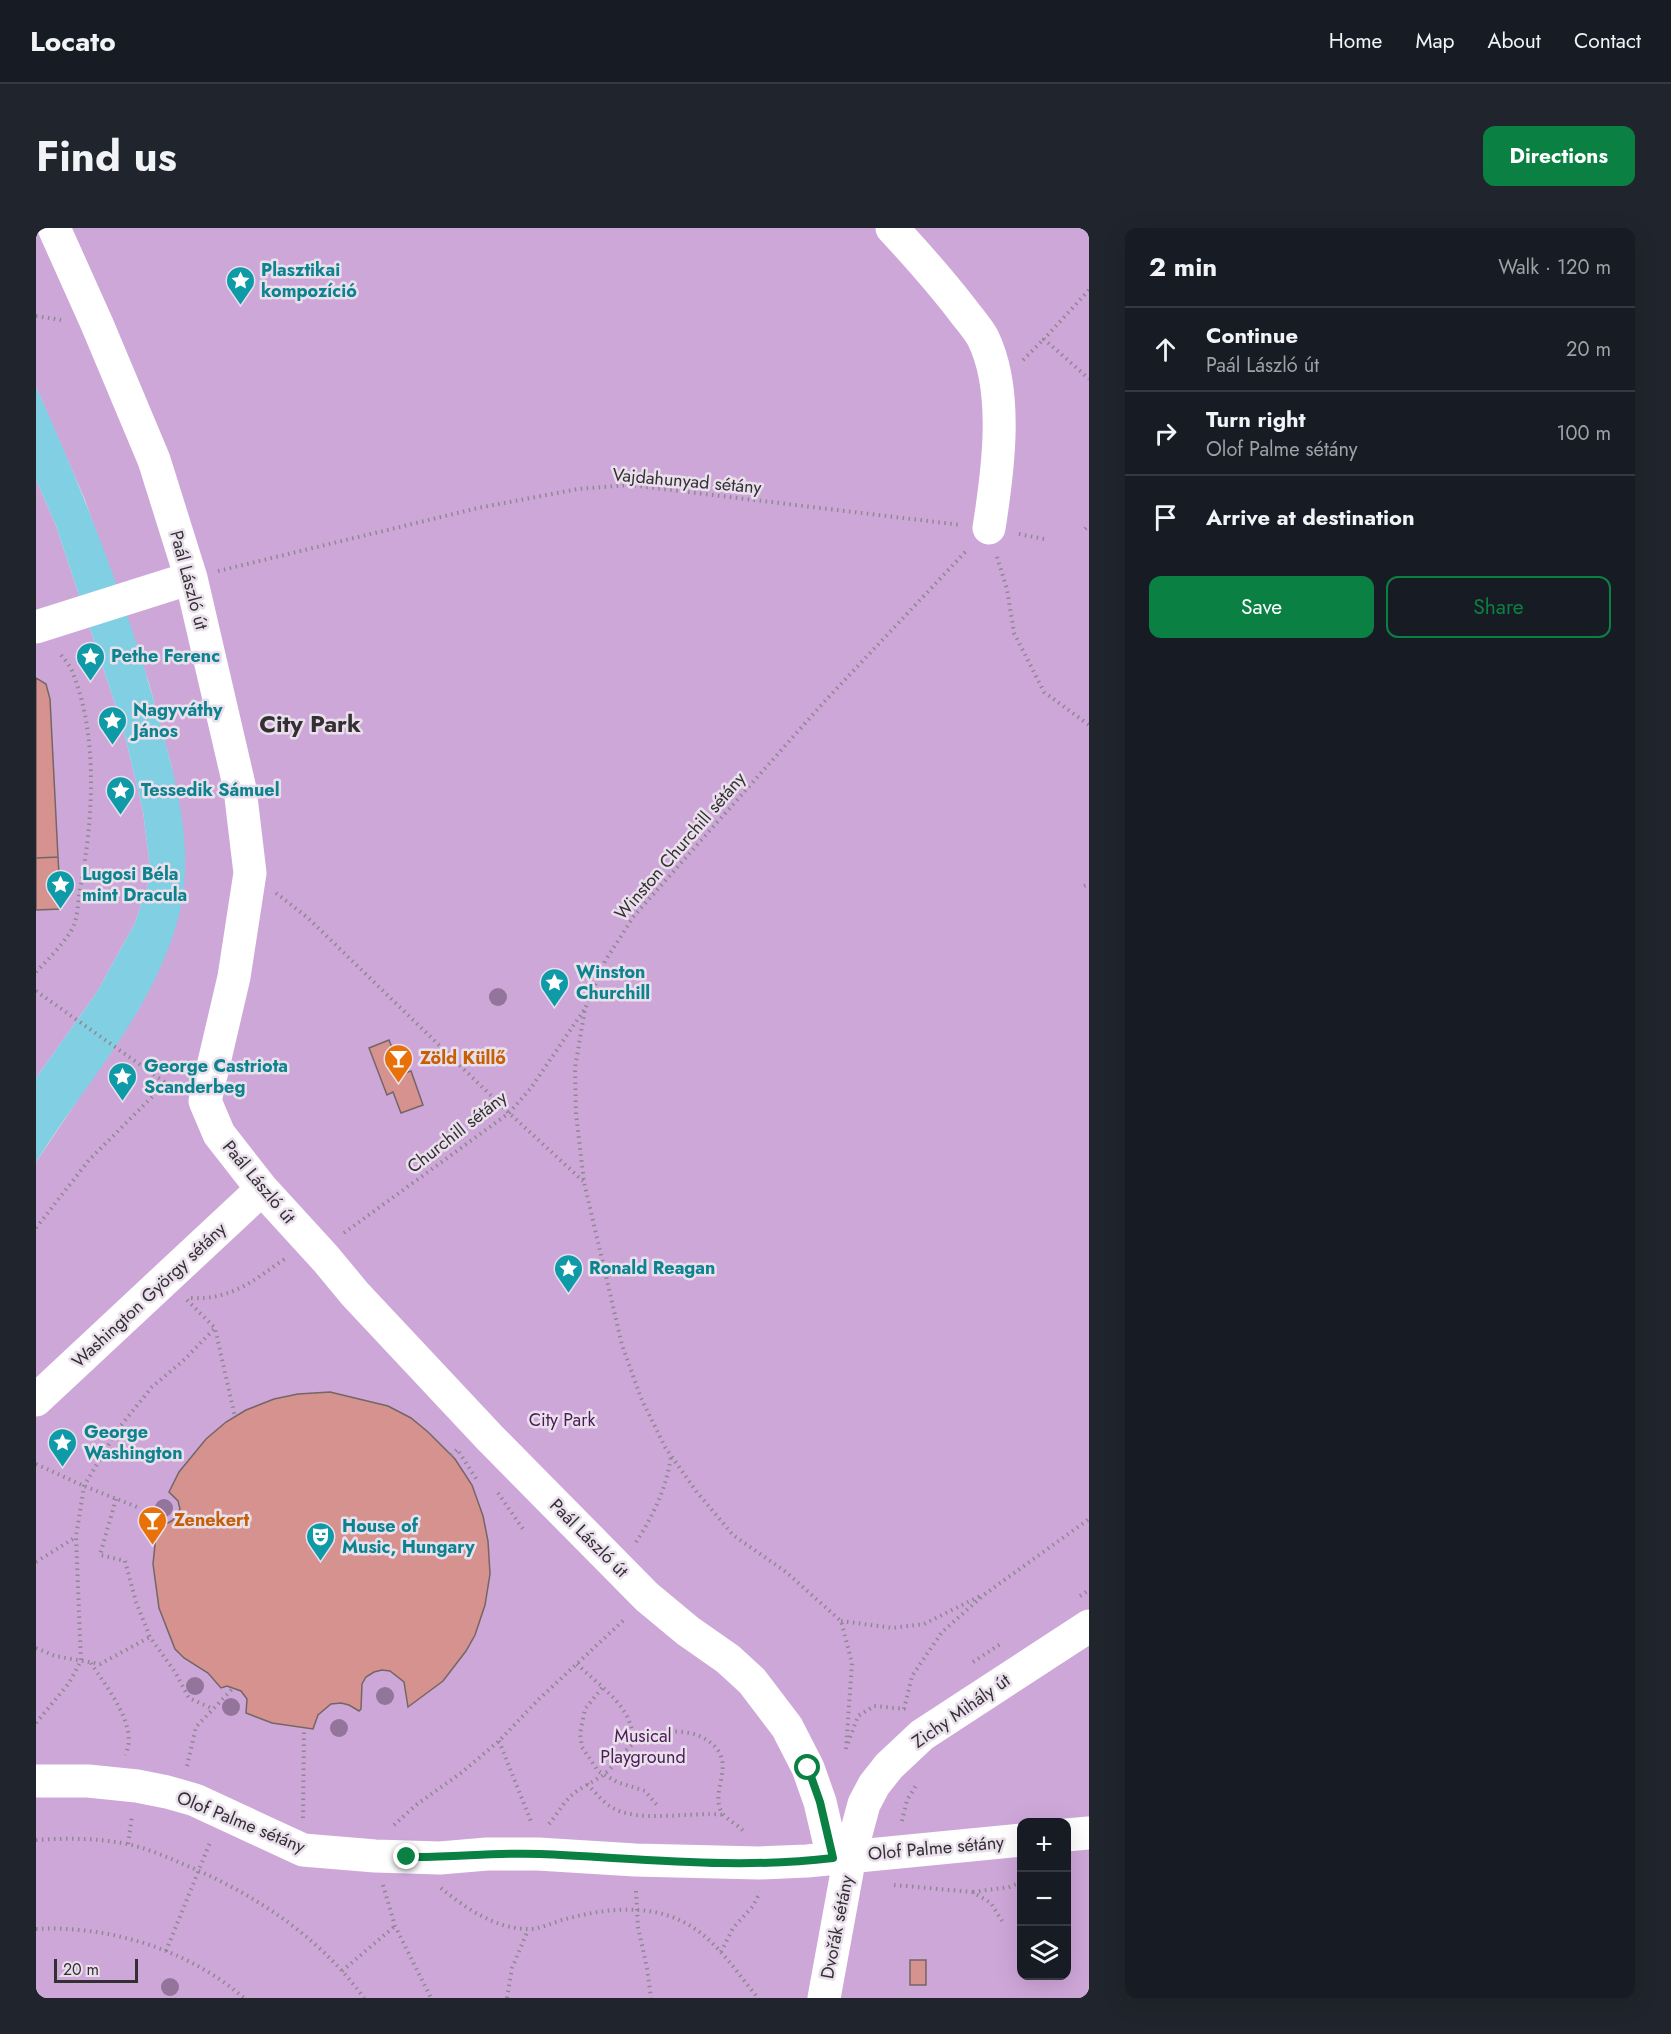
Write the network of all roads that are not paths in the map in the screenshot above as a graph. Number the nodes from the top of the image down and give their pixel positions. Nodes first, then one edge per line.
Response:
1 (54, 228) edge
2 (892, 228) edge
3 (989, 528) road end
4 (191, 578) junction
5 (48, 623) edge
6 (262, 1189) junction
7 (36, 1400) edge
8 (1089, 1626) edge
9 (36, 1781) edge
10 (1089, 1833) edge
11 (1071, 1835) edge
12 (1017, 1840) edge
13 (841, 1857) junction
14 (824, 1998) edge

1 - 4 street, Paál László út
2 - 3 street
4 - 5 street
4 - 6 street, Paál László út
6 - 7 street, Washington György sétány
6 - 13 street, Paál László út
8 - 13 street, Zichy Mihály út
9 - 13 street, Olof Palme sétány
10 - 11 street
12 - 13 street, Olof Palme sétány
13 - 14 street, Dvořák sétány

